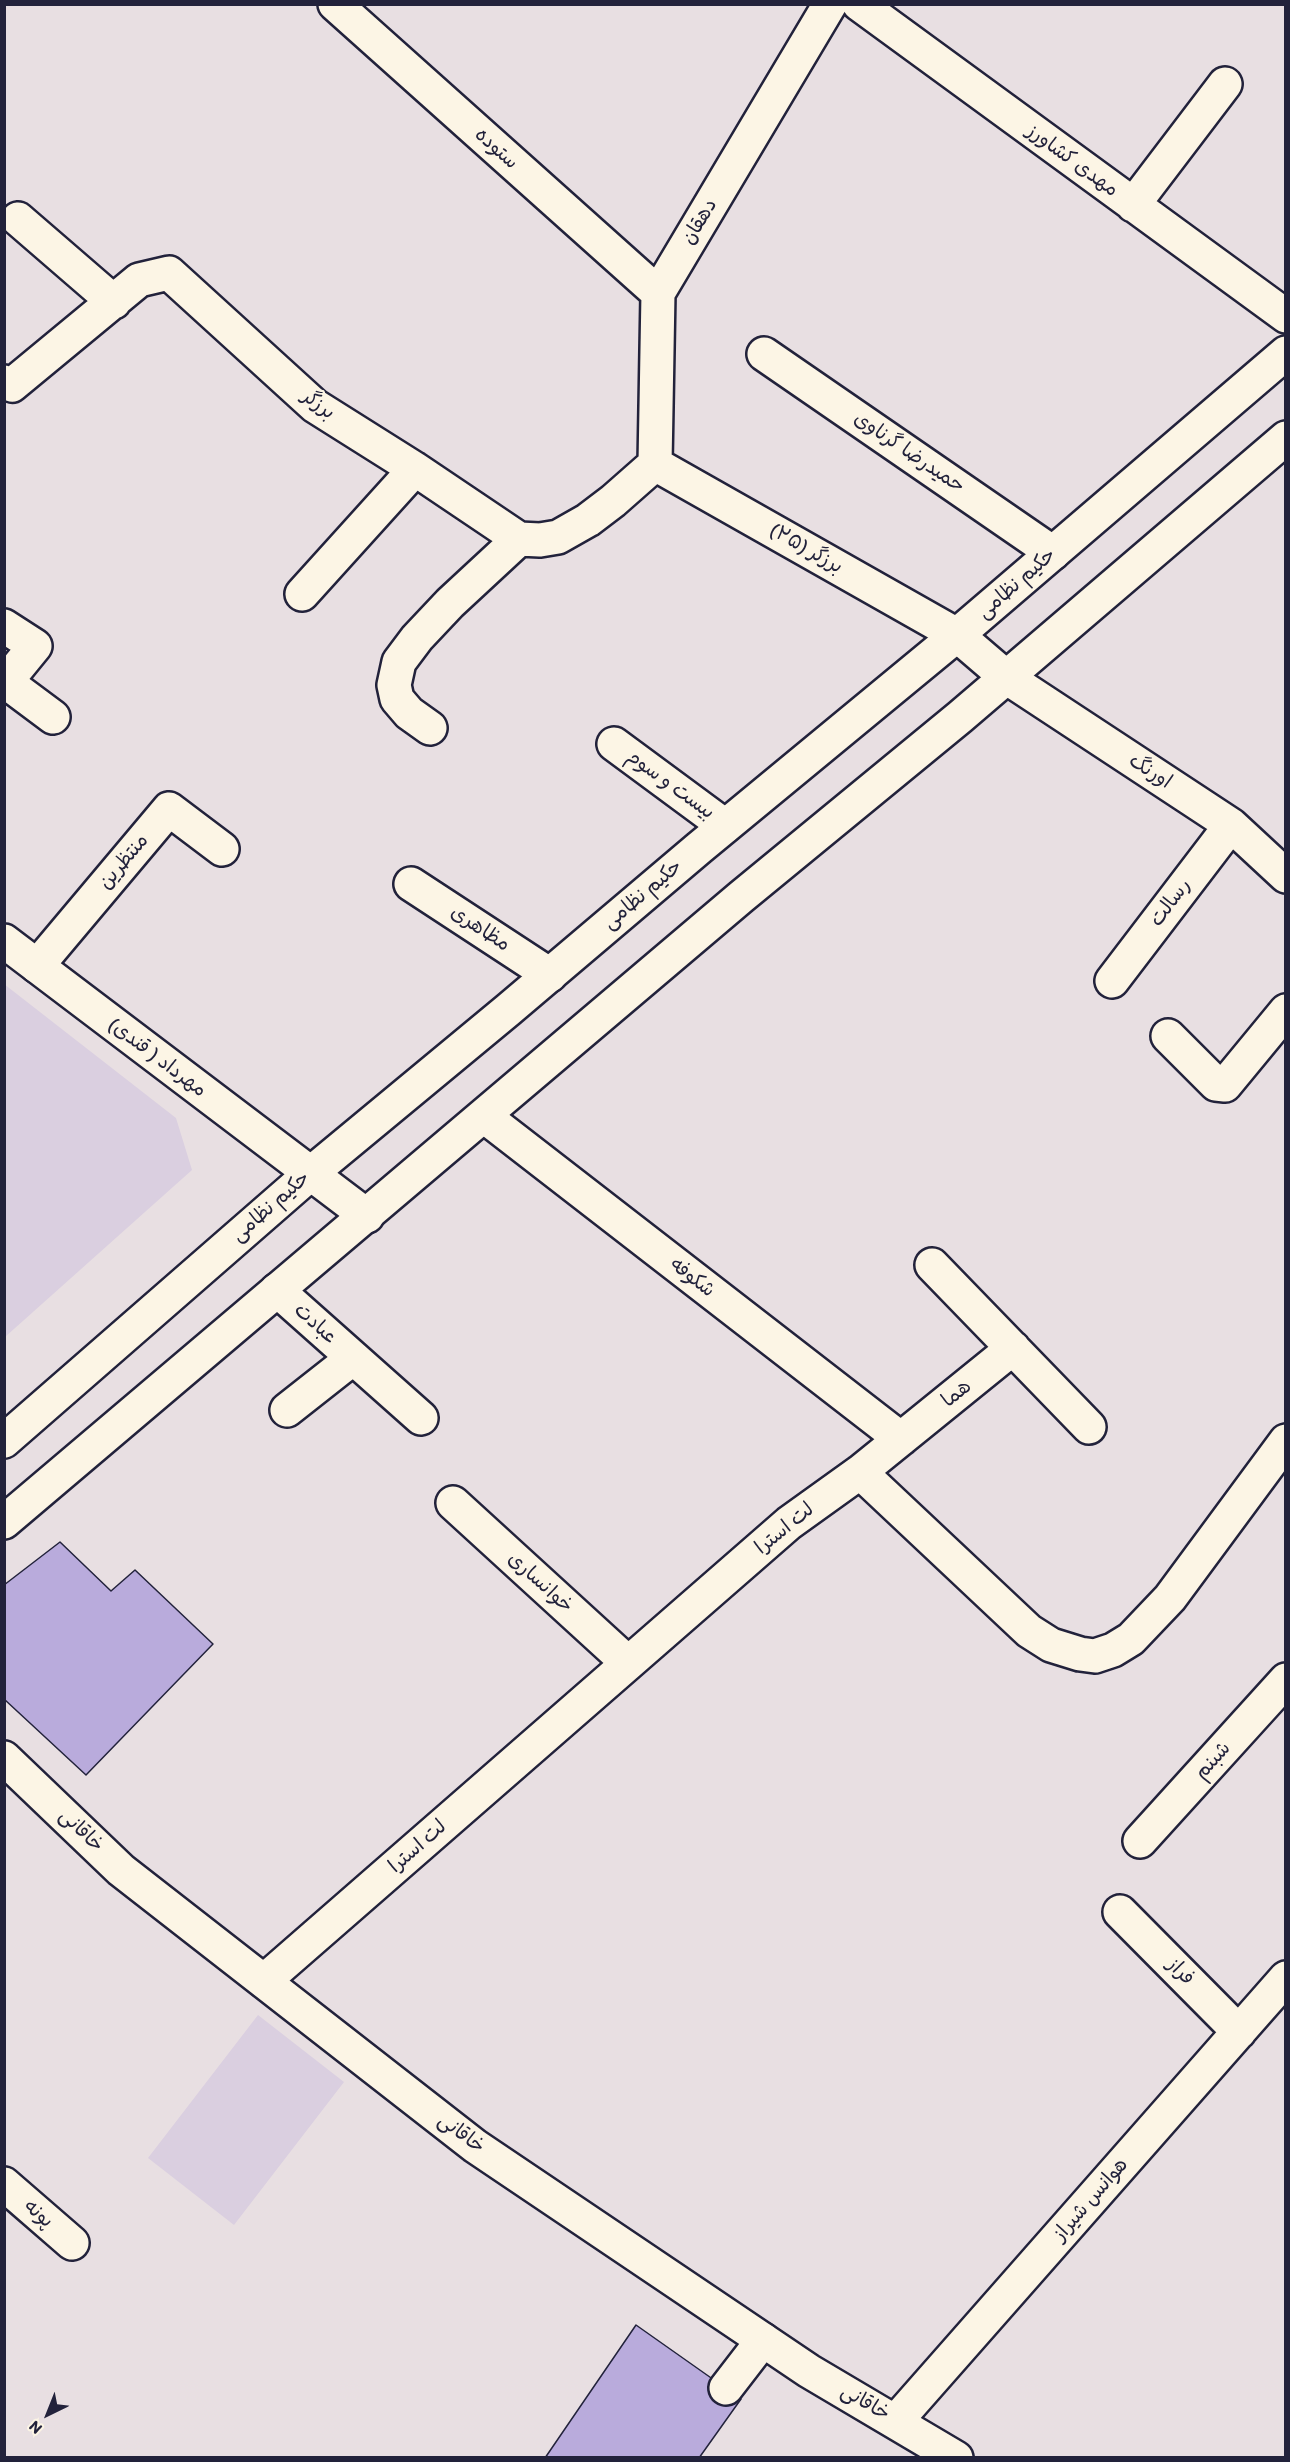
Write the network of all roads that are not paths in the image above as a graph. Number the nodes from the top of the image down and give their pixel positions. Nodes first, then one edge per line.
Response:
1 (335, 4) edge
2 (830, 4) edge
3 (859, 4) edge
4 (1225, 84) dead end
5 (1133, 205) junction
6 (18, 219) dead end
7 (658, 293) junction
8 (114, 302) junction
9 (1286, 316) edge
10 (1286, 353) edge
11 (764, 354) dead end
12 (4, 382) edge
13 (1286, 438) edge
14 (655, 464) junction
15 (415, 469) junction
16 (519, 539) junction
17 (1053, 553) junction
18 (302, 594) dead end
19 (4, 626) edge
20 (957, 635) junction
21 (1006, 677) junction
22 (5, 683) edge
23 (53, 717) dead end
24 (430, 728) dead end
25 (614, 744) dead end
26 (1231, 825) junction
27 (725, 826) junction
28 (222, 849) dead end
29 (1286, 876) edge
30 (411, 884) dead end
31 (4, 941) edge
32 (38, 966) junction
33 (550, 975) junction
34 (1112, 981) dead end
35 (1286, 1011) edge
36 (1168, 1036) dead end
37 (484, 1116) junction
38 (310, 1174) junction
39 (367, 1216) junction
40 (932, 1265) dead end
41 (277, 1290) junction
42 (1012, 1348) junction
43 (353, 1358) junction
44 (287, 1410) dead end
45 (421, 1418) dead end
46 (1089, 1427) dead end
47 (901, 1439) junction
48 (4, 1441) edge
49 (1286, 1441) edge
50 (860, 1472) junction
51 (453, 1503) dead end
52 (4, 1522) edge
53 (628, 1663) junction
54 (1286, 1680) edge
55 (4, 1758) edge
56 (1140, 1841) dead end
57 (1120, 1912) dead end
58 (264, 1981) junction
59 (1279, 1999) edge
60 (1239, 2032) junction
61 (4, 2184) edge
62 (72, 2243) dead end
63 (763, 2340) junction
64 (726, 2388) dead end
65 (896, 2421) junction
66 (956, 2457) edge

1 - 7 street, ستوده
2 - 7 street, دهقان
3 - 5 street, مهدی کشاورز
4 - 5 street
5 - 9 street, مهدی کشاورز
6 - 8 street
7 - 14 street, دهقان
8 - 12 street, برزگر
8 - 15 street, برزگر
10 - 17 street, حکیم نظامی
11 - 17 street, حمیدرضا گرناوی
13 - 21 street
14 - 16 street
14 - 20 street, برزگر (۲۵)
15 - 16 street, برزگر
15 - 18 street
16 - 24 street
17 - 20 street, حکیم نظامی
19 - 22 street
20 - 21 street, برزگر (۲۵)
20 - 27 street, حکیم نظامی
21 - 26 street, اورنگ
21 - 37 street
22 - 23 street
25 - 27 street, بیست و سوم
26 - 29 street, اورنگ
26 - 34 street, رسالت
27 - 33 street, حکیم نظامی
28 - 32 street, منتظرین
30 - 33 street, مظاهری
31 - 32 street, مهرداد ( قندی)
32 - 38 street, مهرداد ( قندی)
33 - 38 street, حکیم نظامی
35 - 36 street
37 - 39 street
37 - 47 street, شکوفه
38 - 39 street, مهرداد ( قندی)
38 - 48 street, حکیم نظامی
39 - 41 street
40 - 42 street
41 - 43 street, عبادت
41 - 52 street
42 - 46 street
42 - 47 street, هما
43 - 44 street, عبادت
43 - 45 street, عبادت
47 - 50 street, هما
49 - 50 street
50 - 53 street, لت استرا
51 - 53 street, خوانساری
53 - 58 street, لت استرا
54 - 56 street, شبنم
55 - 58 street, خاقانی
57 - 60 street, فراز
58 - 63 street, خاقانی
59 - 60 street, هوانس شیراز
60 - 65 street, هوانس شیراز
61 - 62 street, پونه
63 - 64 street
63 - 65 street, خاقانی
65 - 66 street, خاقانی

